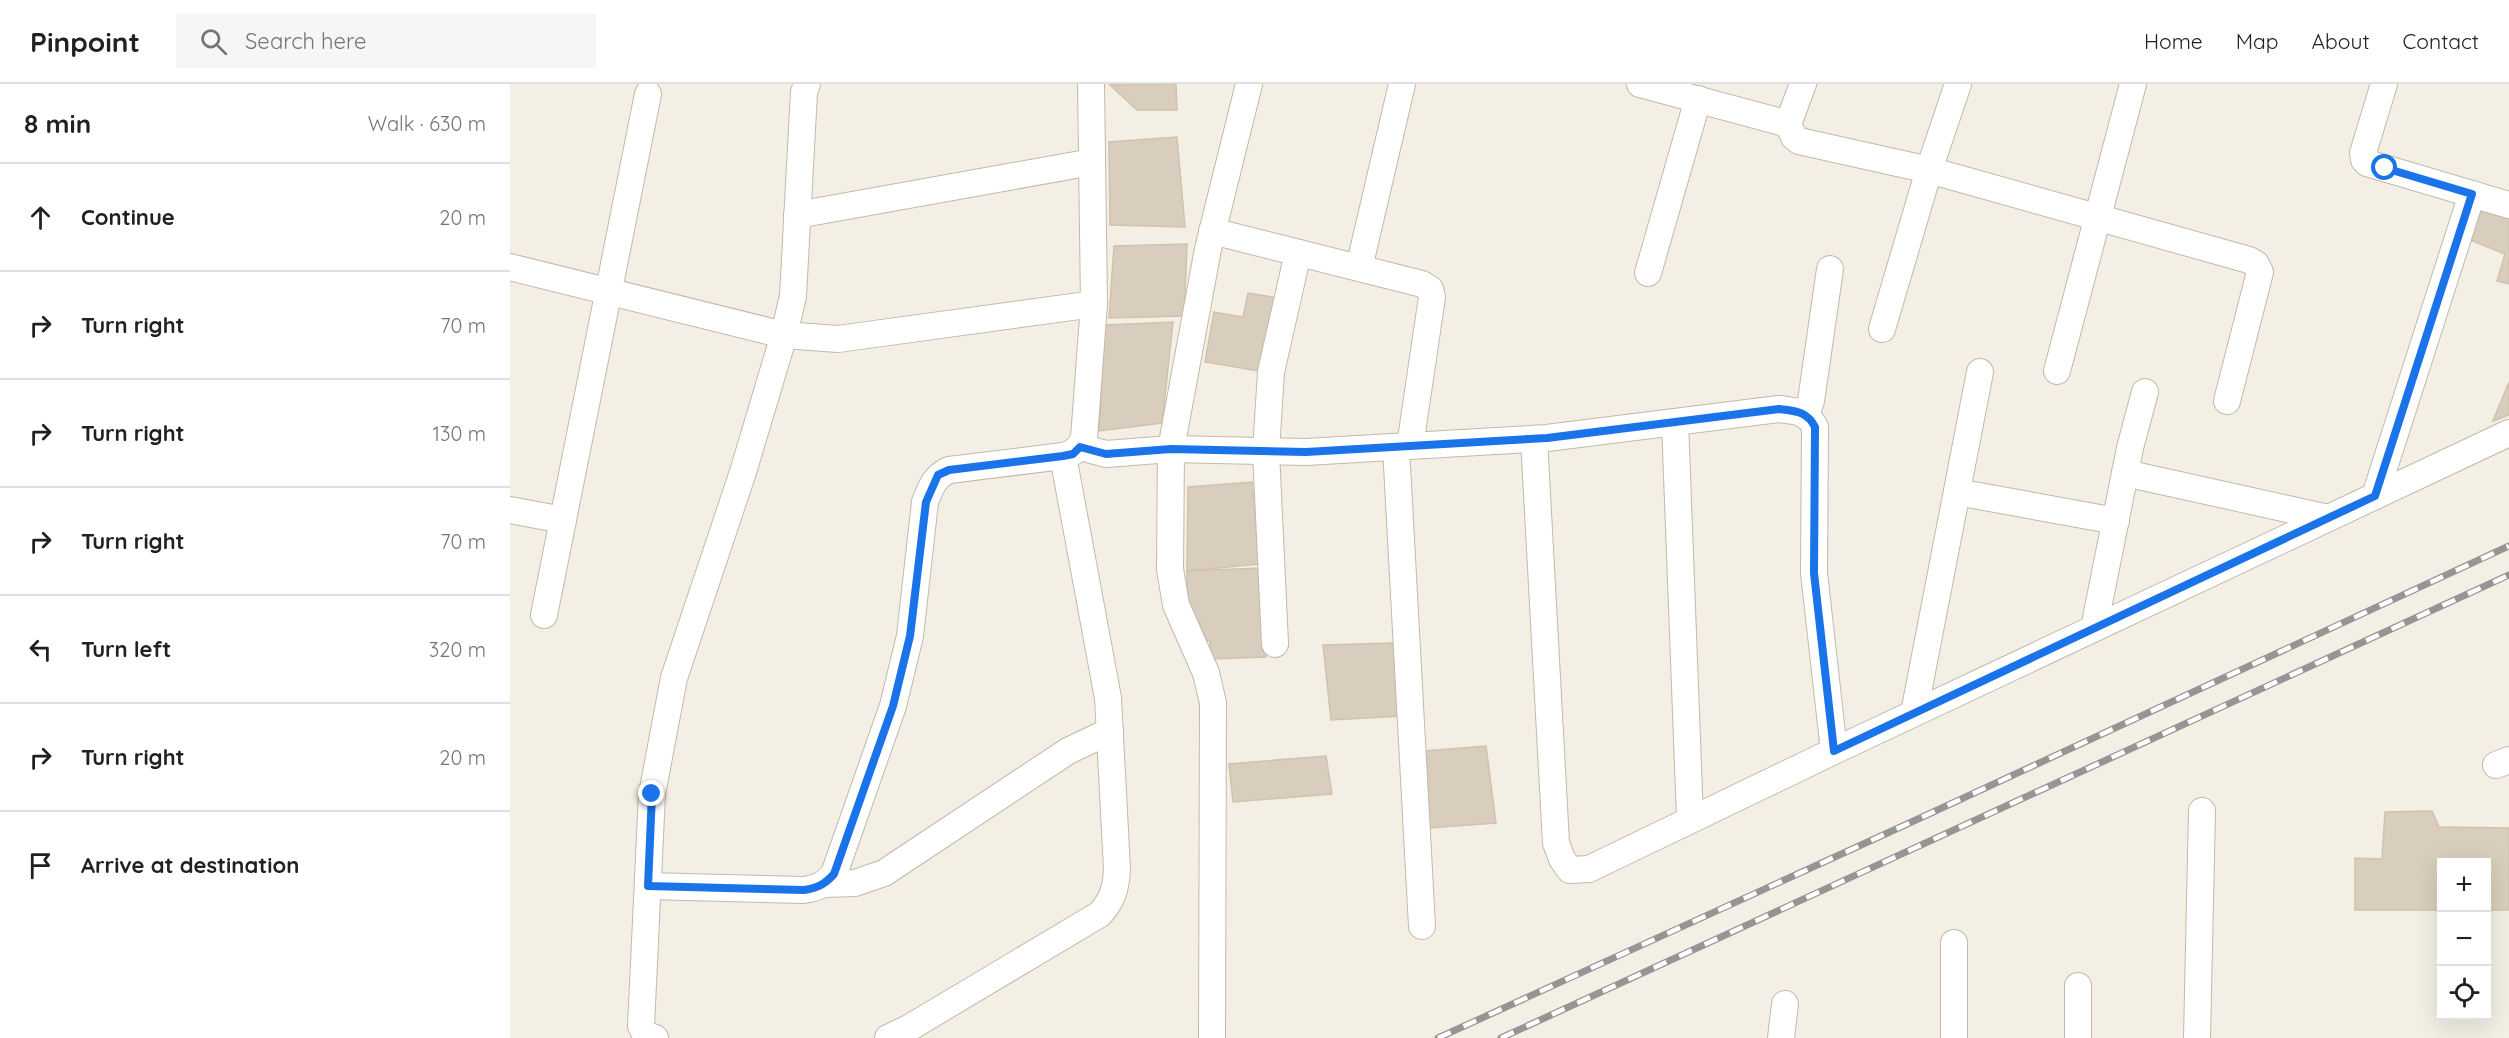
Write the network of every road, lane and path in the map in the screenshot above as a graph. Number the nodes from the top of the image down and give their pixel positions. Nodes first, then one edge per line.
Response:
1 (807, 84) edge
2 (1091, 84) edge
3 (1249, 84) edge
4 (1402, 84) edge
5 (1640, 84) edge
6 (1803, 84) edge
7 (1958, 84) edge
8 (2133, 84) edge
9 (2384, 84) edge
10 (648, 94) dead end
11 (1698, 99) junction
12 (1788, 124) junction
13 (1092, 162) junction
14 (1929, 170) junction
15 (2472, 194) junction
16 (2509, 205) edge
17 (797, 215) junction
18 (2098, 217) junction
19 (1212, 231) junction
20 (1298, 253) junction
21 (510, 267) edge
22 (1359, 268) junction
23 (1830, 269) dead end
24 (1648, 273) dead end
25 (608, 291) junction
26 (1094, 304) junction
27 (1882, 329) dead end
28 (784, 334) junction
29 (2057, 371) dead end
30 (1980, 372) dead end
31 (2145, 392) dead end
32 (2227, 401) dead end
33 (1806, 415) junction
34 (1676, 422) junction
35 (2509, 433) edge
36 (1534, 439) junction
37 (1403, 446) junction
38 (1171, 449) junction
39 (1266, 451) junction
40 (1071, 452) junction
41 (2125, 473) junction
42 (1957, 492) junction
43 (2375, 496) junction
44 (510, 510) edge
45 (2328, 518) junction
46 (563, 520) junction
47 (2115, 521) junction
48 (544, 615) dead end
49 (2094, 628) junction
50 (1275, 644) dead end
51 (1914, 713) junction
52 (1110, 731) junction
53 (1834, 751) junction
54 (2202, 811) dead end
55 (1690, 819) junction
56 (825, 884) junction
57 (648, 886) junction
58 (1422, 926) dead end
59 (1954, 943) dead end
60 (2078, 986) dead end
61 (1785, 1004) dead end
62 (655, 1038) edge
63 (888, 1038) edge
64 (1212, 1038) edge
65 (1781, 1038) edge
66 (1954, 1038) edge
67 (2078, 1038) edge
68 (2197, 1038) edge

1 - 17 street
2 - 13 street
3 - 19 street
4 - 22 street
5 - 11 street
6 - 12 street
7 - 14 street
8 - 18 street
9 - 15 street
10 - 25 street
11 - 12 street
11 - 24 street
12 - 14 street
13 - 17 street
13 - 26 street
14 - 18 street
14 - 27 street
15 - 16 street
15 - 43 street
17 - 28 street
18 - 29 street
18 - 32 street
19 - 20 street
19 - 38 street
20 - 22 street
20 - 39 street
21 - 25 street
22 - 37 street
23 - 33 street
25 - 28 street
25 - 46 street
26 - 28 street
26 - 40 street
28 - 57 street
30 - 42 street
31 - 41 street
33 - 34 street
33 - 53 street
34 - 36 street
34 - 55 street
35 - 43 street
36 - 37 street
36 - 55 street
37 - 39 street
37 - 58 street
38 - 39 street
38 - 40 street
38 - 64 street
39 - 50 street
40 - 52 street
40 - 56 street
41 - 45 street
41 - 47 street
42 - 47 street
42 - 51 street
43 - 45 street
44 - 46 street
45 - 49 street
46 - 48 street
47 - 49 street
49 - 51 street
51 - 53 street
52 - 56 street
52 - 63 street
53 - 55 street
54 - 68 street
56 - 57 street
57 - 62 street
59 - 66 street
60 - 67 street
61 - 65 street

